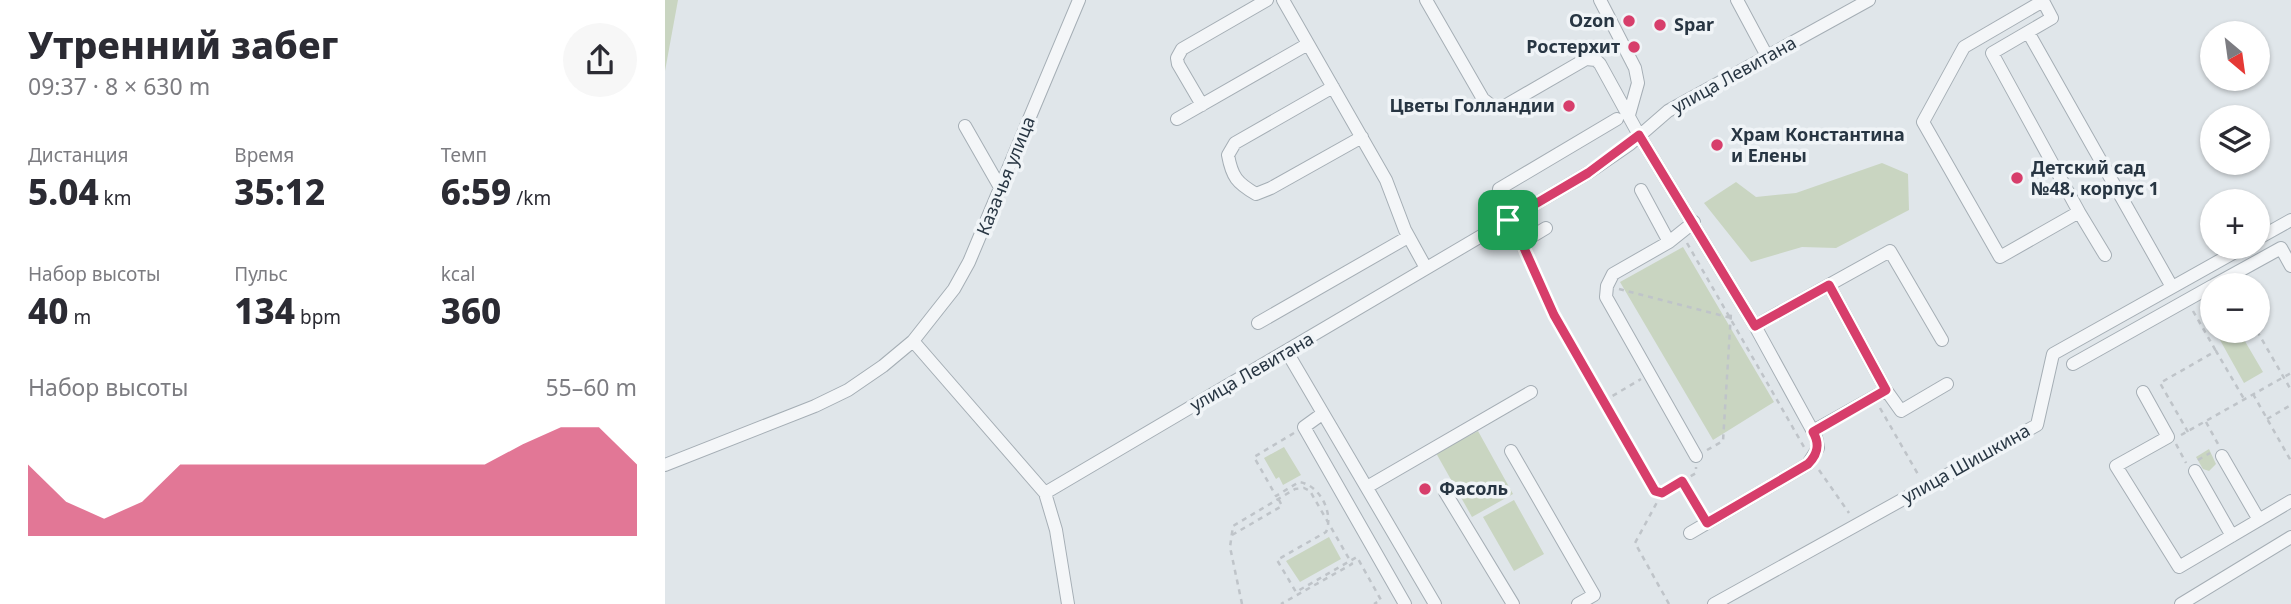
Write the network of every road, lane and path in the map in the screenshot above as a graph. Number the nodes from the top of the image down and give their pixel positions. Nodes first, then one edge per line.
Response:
1 (1079, 0) edge
2 (1267, 0) edge
3 (1283, 0) edge
4 (1426, 0) edge
5 (1600, 0) edge
6 (1737, 0) edge
7 (1869, 0) edge
8 (2043, 1) edge
9 (2028, 32) junction
10 (1308, 44) junction
11 (1767, 56) junction
12 (1333, 86) junction
13 (1202, 105) junction
14 (1623, 117) junction
15 (1177, 119) dead end
16 (965, 126) dead end
17 (1639, 135) junction
18 (1362, 137) junction
19 (1001, 189) junction
20 (1641, 190) dead end
21 (2079, 212) junction
22 (1508, 220) junction
23 (2291, 220) edge
24 (1694, 222) junction
25 (1546, 228) dead end
26 (1681, 232) junction
27 (2270, 232) edge
28 (1408, 236) junction
29 (1669, 242) junction
30 (1523, 245) junction
31 (2105, 255) dead end
32 (2222, 259) edge
33 (2291, 265) edge
34 (1426, 268) junction
35 (2236, 273) edge
36 (1829, 285) junction
37 (1607, 286) junction
38 (2172, 287) junction
39 (1733, 288) junction
40 (2200, 293) edge
41 (2187, 300) junction
42 (1731, 318) junction
43 (1258, 323) dead end
44 (1755, 326) junction
45 (1942, 340) dead end
46 (913, 341) junction
47 (2264, 343) edge
48 (2216, 351) junction
49 (1287, 352) junction
50 (2073, 364) dead end
51 (2291, 373) edge
52 (1650, 374) junction
53 (2283, 377) junction
54 (1947, 384) dead end
55 (1886, 390) junction
56 (2291, 390) edge
57 (1531, 392) dead end
58 (2143, 392) dead end
59 (2253, 394) junction
60 (2244, 400) junction
61 (1603, 401) junction
62 (2291, 405) edge
63 (1322, 414) junction
64 (1884, 415) dead end
65 (2267, 419) junction
66 (2205, 421) junction
67 (1304, 427) junction
68 (1813, 432) junction
69 (2188, 432) junction
70 (2222, 449) junction
71 (1511, 451) dead end
72 (2289, 453) edge
73 (1696, 456) junction
74 (1812, 460) junction
75 (2291, 461) edge
76 (665, 465) edge
77 (2189, 468) junction
78 (1682, 481) junction
79 (1367, 487) junction
80 (1925, 487) junction
81 (1444, 492) dead end
82 (1045, 493) junction
83 (1662, 493) junction
84 (1277, 497) junction
85 (2291, 501) edge
86 (2259, 520) junction
87 (1707, 523) junction
88 (1329, 524) junction
89 (1857, 525) junction
90 (1690, 533) dead end
91 (1232, 535) junction
92 (2232, 536) junction
93 (2291, 537) edge
94 (1350, 561) junction
95 (1297, 593) junction
96 (1068, 604) edge
97 (1242, 604) edge
98 (1281, 604) edge
99 (1374, 604) edge
100 (1405, 604) edge
101 (1435, 604) edge
102 (1513, 604) edge
103 (1578, 604) edge
104 (1668, 604) edge
105 (1714, 604) edge
106 (2181, 604) edge

1 - 19 street, Казачья улица
2 - 13 street
3 - 10 street
4 - 14 street
5 - 14 street
6 - 11 street
7 - 11 street, улица Левитана
8 - 9 street
8 - 21 street
9 - 21 street
9 - 38 street
10 - 12 street
10 - 13 street
11 - 17 street, улица Левитана
12 - 18 street
12 - 18 street
13 - 15 street
14 - 17 street
14 - 22 street
16 - 19 street
17 - 22 street, улица Левитана
17 - 24 street
18 - 28 street
19 - 46 street, Казачья улица
20 - 29 street
21 - 31 street
22 - 30 street
22 - 34 street, улица Левитана
23 - 27 street
24 - 26 street
24 - 39 street
25 - 30 street
26 - 29 street
26 - 42 path
28 - 34 street
28 - 43 street
29 - 37 street
30 - 61 path
32 - 38 street, улица Шишкина
33 - 35 street
34 - 49 street, улица Левитана
36 - 44 street
36 - 45 street
36 - 55 street
37 - 42 path
37 - 52 street
38 - 80 street, улица Шишкина
39 - 42 path
39 - 44 street
40 - 41 street
41 - 48 path
41 - 50 street
42 - 73 path
42 - 74 path
44 - 68 street
46 - 76 street
46 - 82 street
47 - 53 path
48 - 60 path
48 - 69 path
49 - 63 street
49 - 82 street, улица Левитана
51 - 53 path
52 - 61 path
52 - 73 street
53 - 56 path
53 - 59 path
54 - 55 street
55 - 68 street
57 - 79 street
58 - 92 street
59 - 60 path
59 - 65 path
60 - 66 path
61 - 83 path
62 - 65 path
63 - 67 street
63 - 79 street
64 - 80 path
65 - 72 path
66 - 69 path
66 - 70 path
67 - 84 path
67 - 100 street
68 - 74 street
69 - 77 path
70 - 77 path
70 - 86 street
71 - 103 street
72 - 75 path
73 - 78 path
74 - 87 street
74 - 89 path
77 - 92 street
78 - 83 path
78 - 87 path
79 - 101 street
80 - 89 street, улица Шишкина
81 - 102 street
82 - 96 street
83 - 104 path
84 - 88 path
84 - 91 path
84 - 91 path
85 - 86 street
86 - 92 street
87 - 90 street
88 - 94 path
88 - 95 path
89 - 105 street, улица Шишкина
91 - 97 path
93 - 106 street
94 - 95 path
94 - 99 path
95 - 98 path

